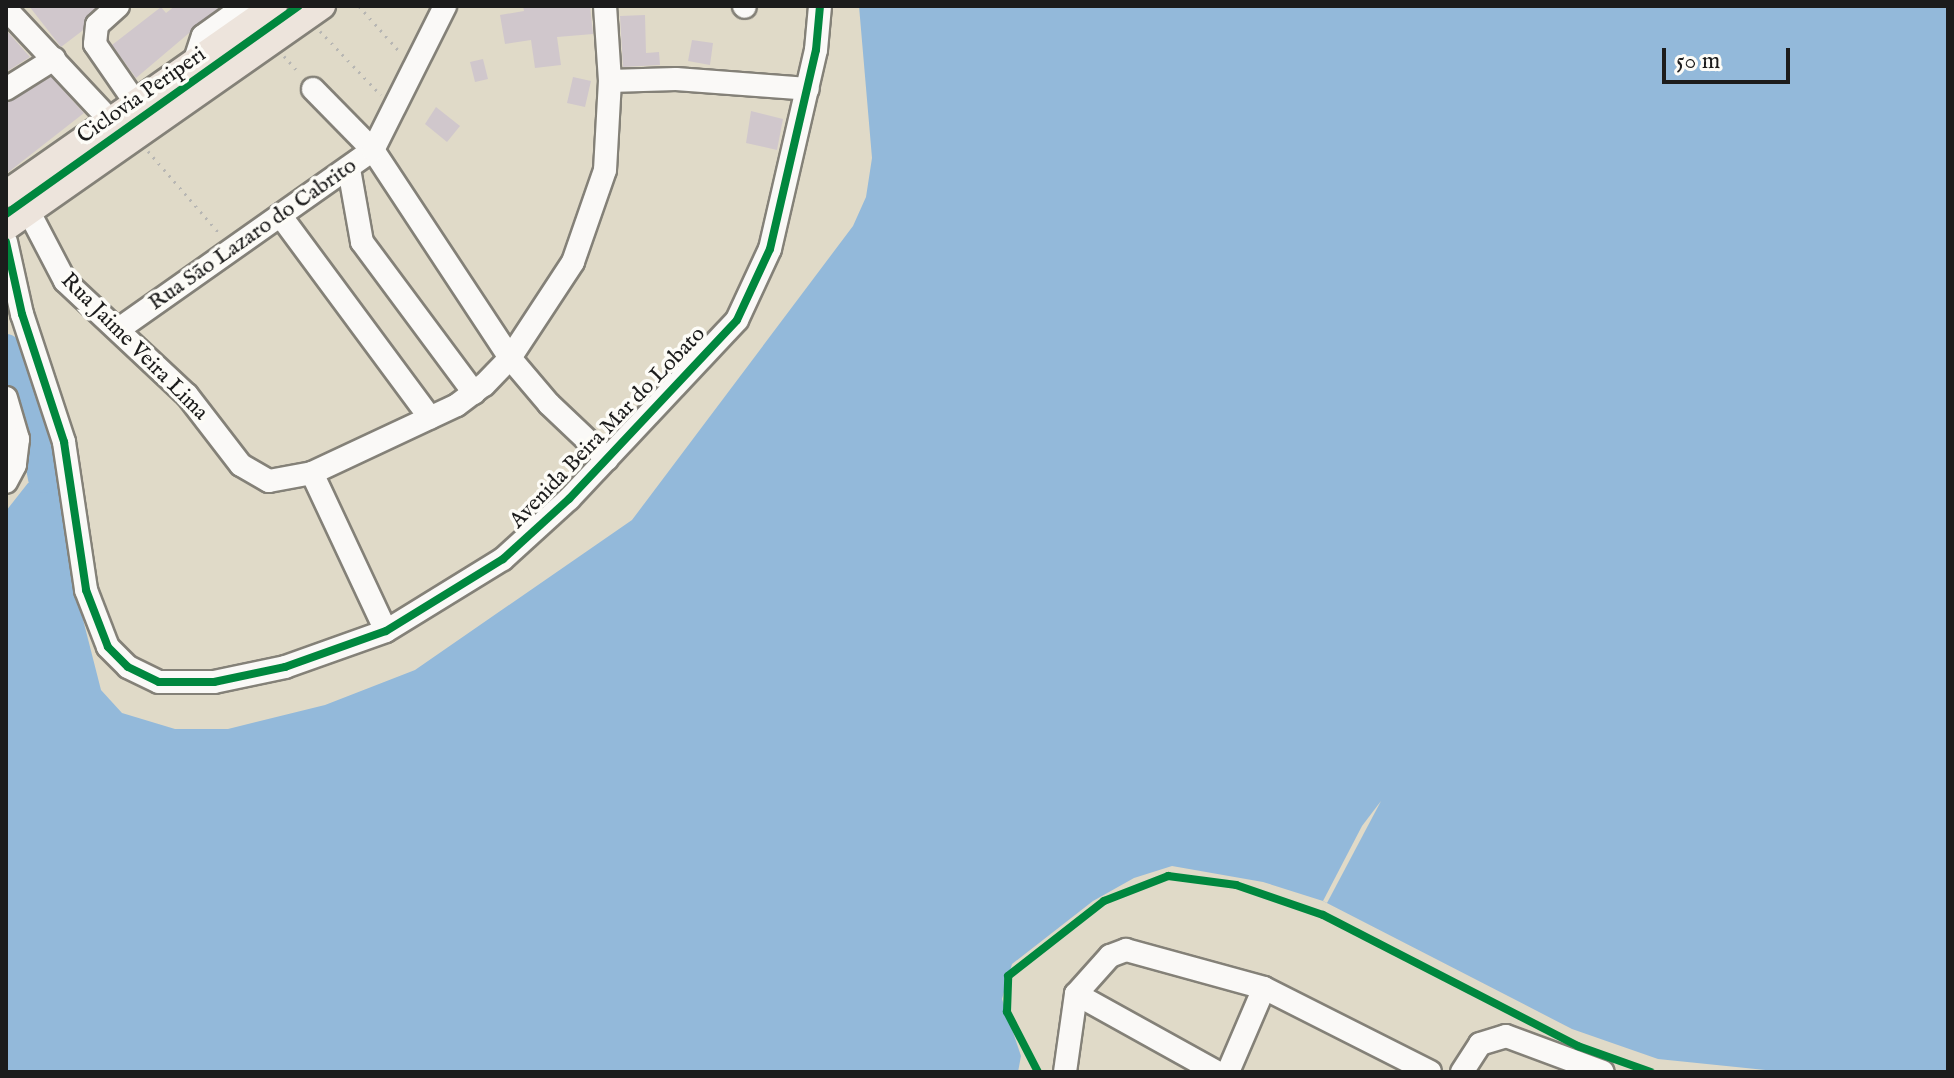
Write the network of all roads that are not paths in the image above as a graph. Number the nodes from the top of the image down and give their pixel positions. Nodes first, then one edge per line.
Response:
1 (118, 6) edge
2 (245, 6) edge
3 (274, 6) edge
4 (445, 6) edge
5 (605, 6) edge
6 (820, 6) edge
7 (6, 9) edge
8 (314, 11) edge
9 (54, 59) junction
10 (195, 60) junction
11 (610, 81) junction
12 (6, 89) edge
13 (313, 89) road end
14 (808, 89) junction
15 (135, 102) junction
16 (110, 120) junction
17 (373, 150) junction
18 (349, 169) junction
19 (6, 194) edge
20 (29, 212) junction
21 (280, 215) junction
22 (6, 227) edge
23 (6, 242) edge
24 (119, 329) junction
25 (510, 358) junction
26 (474, 393) junction
27 (6, 398) edge
28 (430, 418) junction
29 (607, 459) junction
30 (312, 473) junction
31 (10, 474) edge
32 (386, 631) junction
33 (1264, 988) junction
34 (1076, 994) junction
35 (1065, 1072) edge
36 (1217, 1072) edge
37 (1228, 1072) edge
38 (1430, 1072) edge
39 (1462, 1072) edge
40 (1603, 1072) edge

1 - 15 street
2 - 10 street
3 - 10 main road
4 - 17 street, Rua São Lazaro do Cabrito
5 - 11 street, Rua Jaime Veira Lima
6 - 14 street, Avenida Beira Mar do Lobato
7 - 9 street
8 - 20 main road
9 - 12 street
9 - 16 street
10 - 15 main road
11 - 14 street
11 - 25 street, Rua Jaime Veira Lima
13 - 17 street
14 - 29 street, Avenida Beira Mar do Lobato
15 - 16 main road
16 - 19 main road
17 - 18 street, Rua São Lazaro do Cabrito
17 - 25 street
18 - 21 street, Rua São Lazaro do Cabrito
18 - 26 street
20 - 22 main road
20 - 24 street, Rua Jaime Veira Lima
21 - 24 street, Rua São Lazaro do Cabrito
21 - 28 street
23 - 32 street, Avenida Beira Mar do Lobato
24 - 30 street, Rua Jaime Veira Lima
25 - 26 street, Rua Jaime Veira Lima
25 - 29 street
26 - 28 street, Rua Jaime Veira Lima
27 - 31 street
28 - 30 street, Rua Jaime Veira Lima
29 - 32 street, Avenida Beira Mar do Lobato
30 - 32 street
33 - 34 street
33 - 37 street
33 - 38 street
34 - 35 street
34 - 36 street
39 - 40 street

